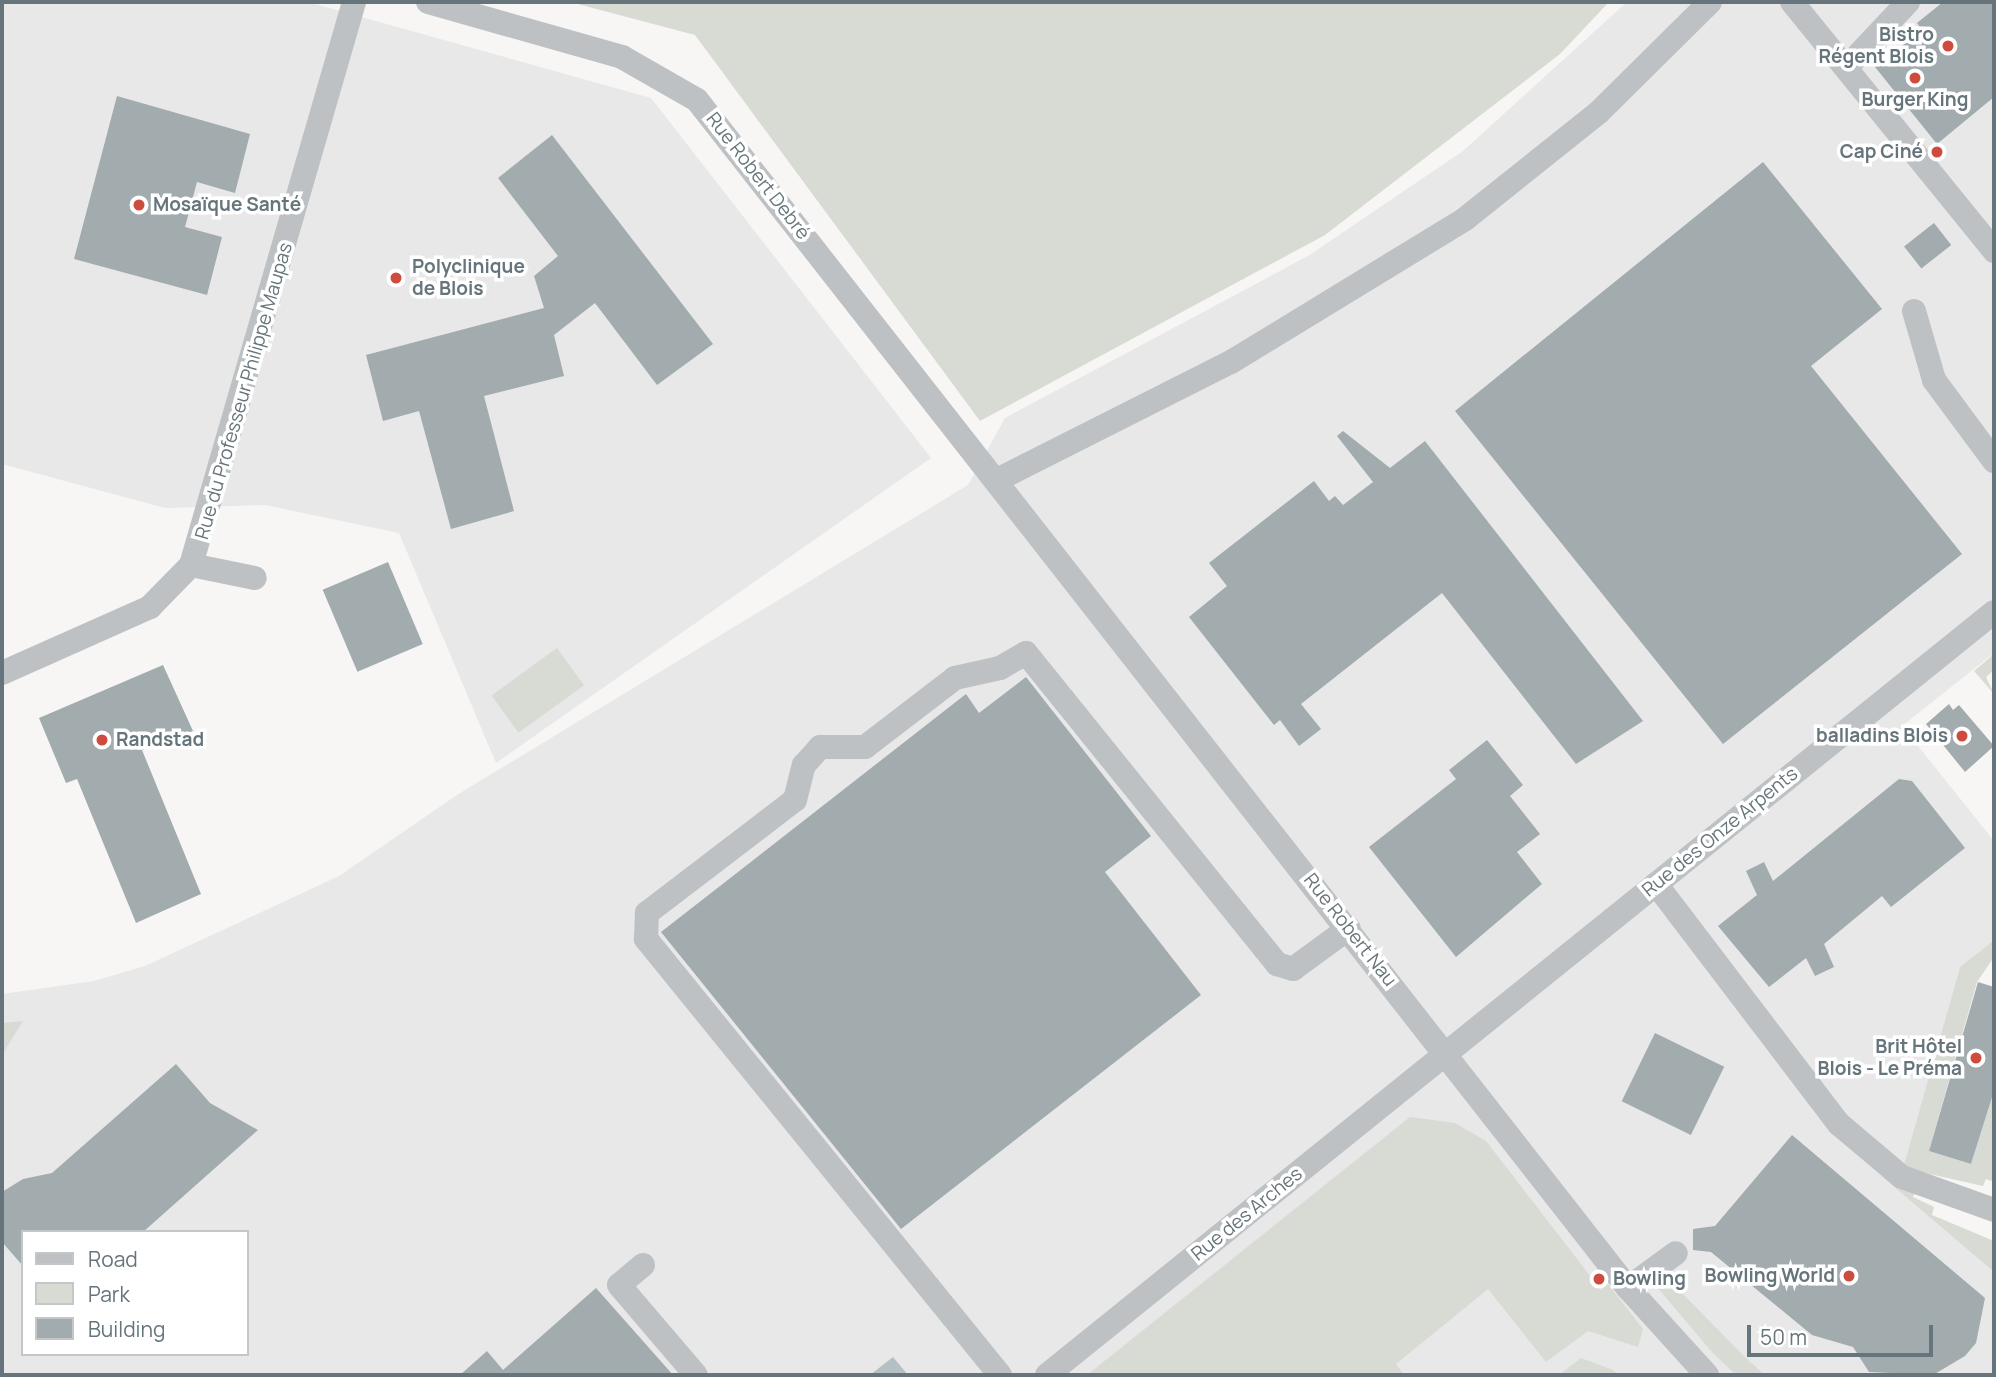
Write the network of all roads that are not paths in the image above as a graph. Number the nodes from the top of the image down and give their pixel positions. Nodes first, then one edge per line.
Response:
1 (354, 2) edge
2 (428, 2) edge
3 (1710, 2) edge
4 (1792, 2) edge
5 (1908, 2) edge
6 (1847, 67) junction
7 (1994, 251) edge
8 (1914, 311) dead end
9 (1990, 450) edge
10 (997, 480) junction
11 (191, 565) junction
12 (255, 578) dead end
13 (1994, 612) edge
14 (2, 673) edge
15 (1656, 884) junction
16 (1349, 928) junction
17 (1446, 1052) junction
18 (1994, 1210) edge
19 (1675, 1252) dead end
20 (643, 1265) dead end
21 (1628, 1288) junction
22 (1694, 1371) edge
23 (696, 1375) edge
24 (1000, 1375) edge
25 (1046, 1375) edge

1 - 11 street, Rue du Professeur Philippe Maupas
2 - 10 street, Rue Robert Debré
3 - 10 street
4 - 6 street
5 - 6 street
6 - 7 street
8 - 9 street
10 - 16 street, Rue Robert Nau
11 - 12 street
11 - 14 street, Rue du Professeur Philippe Maupas
13 - 15 street, Rue des Onze Arpents
15 - 17 street, Rue des Onze Arpents
15 - 18 street
16 - 17 street, Rue Robert Nau
16 - 24 street
17 - 21 street, Rue Robert Nau
17 - 25 street, Rue des Arches
19 - 21 street
20 - 23 street
21 - 22 street, Rue Robert Nau

